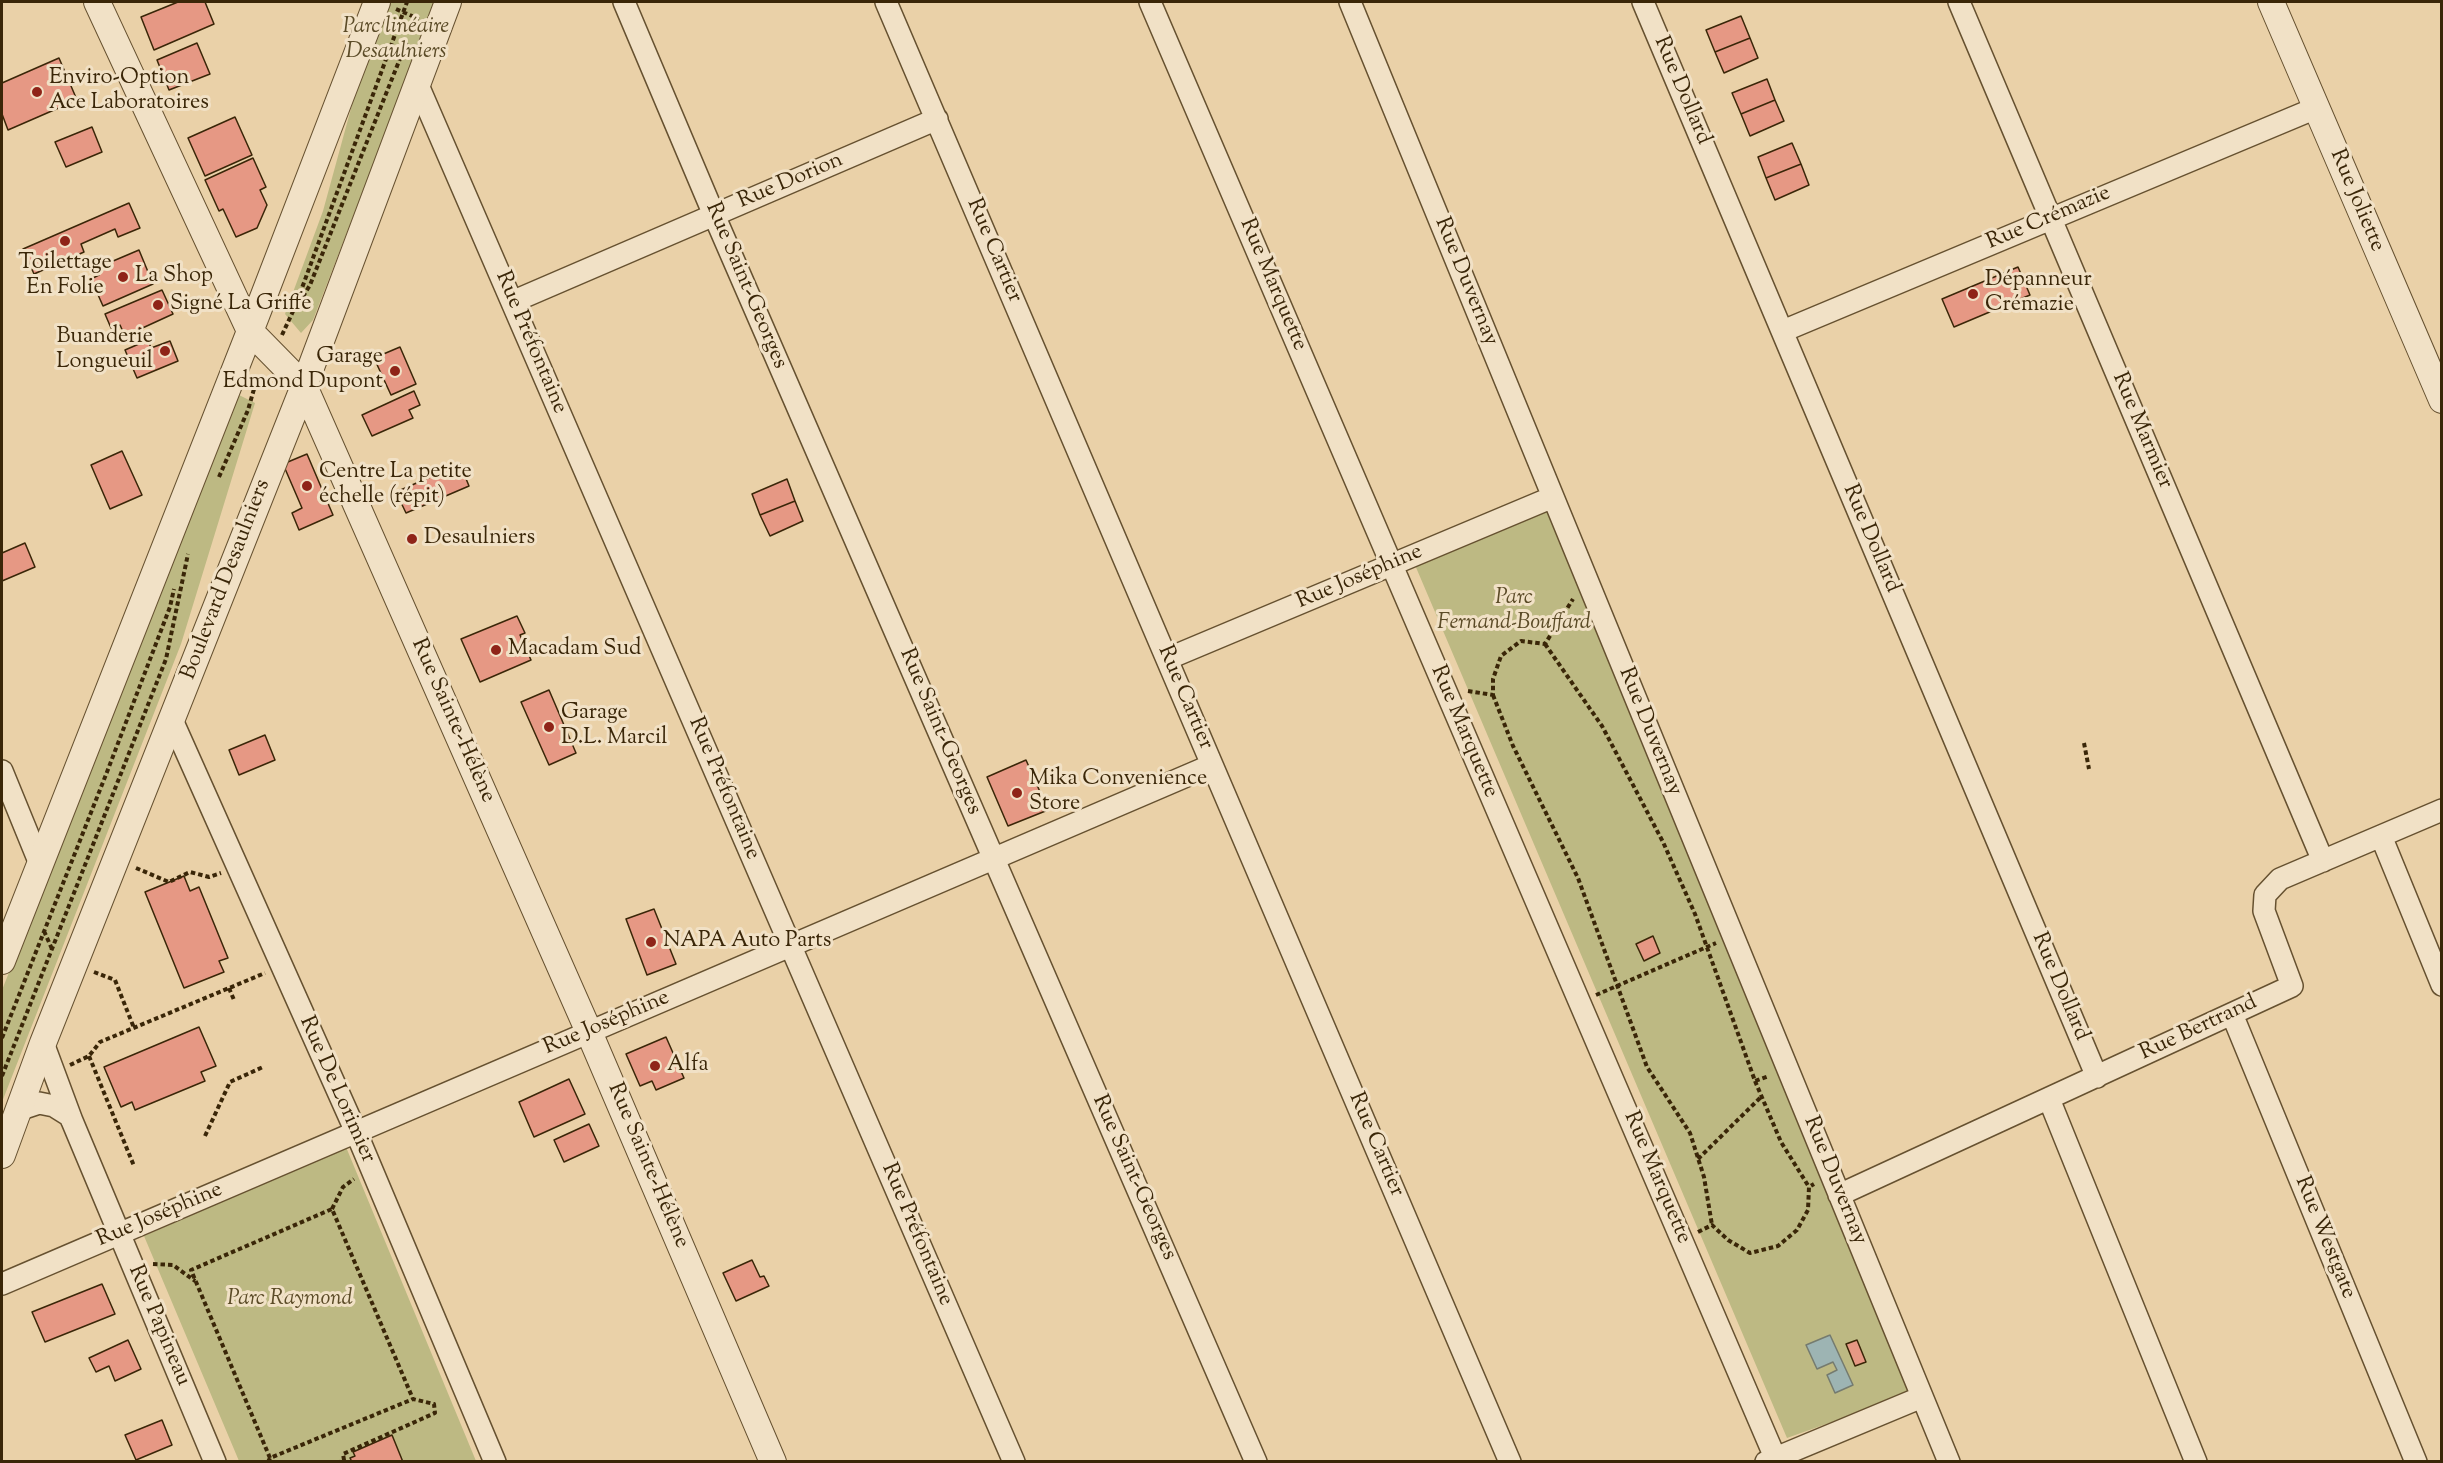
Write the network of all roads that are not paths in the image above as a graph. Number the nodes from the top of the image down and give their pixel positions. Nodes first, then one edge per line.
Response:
1 (97, 2) edge
2 (448, 2) edge
3 (624, 2) edge
4 (886, 2) edge
5 (1150, 2) edge
6 (1350, 2) edge
7 (1643, 2) edge
8 (1959, 2) edge
9 (2271, 2) edge
10 (382, 3) edge
11 (417, 83) junction
12 (2316, 108) junction
13 (937, 119) junction
14 (714, 215) junction
15 (2051, 219) junction
16 (512, 302) junction
17 (250, 331) junction
18 (1783, 331) junction
19 (304, 386) junction
20 (2442, 400) edge
21 (1553, 497) junction
22 (1391, 565) junction
23 (1167, 659) junction
24 (172, 720) junction
25 (1212, 765) junction
26 (2, 771) edge
27 (2442, 810) edge
28 (2381, 836) junction
29 (994, 858) junction
30 (2323, 861) junction
31 (40, 864) junction
32 (790, 946) junction
33 (2, 961) edge
34 (2442, 985) edge
35 (2232, 1014) junction
36 (589, 1032) junction
37 (43, 1043) junction
38 (2097, 1077) junction
39 (2049, 1099) junction
40 (18, 1110) junction
41 (74, 1124) junction
42 (356, 1132) junction
43 (2, 1155) edge
44 (1839, 1195) junction
45 (119, 1233) junction
46 (2, 1284) edge
47 (1922, 1397) junction
48 (1773, 1460) edge
49 (215, 1461) edge
50 (495, 1461) edge
51 (773, 1461) edge
52 (1014, 1461) edge
53 (1256, 1461) edge
54 (1510, 1461) edge
55 (1949, 1461) edge
56 (2196, 1461) edge
57 (2416, 1461) edge

1 - 17 street, Rue Sainte-Hélène
2 - 11 street, Boulevard Desaulniers
3 - 14 street, Rue Saint-Georges
4 - 13 street, Rue Cartier
5 - 22 street, Rue Marquette
6 - 21 street, Rue Duvernay
7 - 18 street, Rue Dollard
8 - 15 street, Rue Marmier
9 - 12 street, Rue Joliette
10 - 17 street
11 - 16 street, Rue Préfontaine
11 - 19 street, Boulevard Desaulniers
12 - 15 street, Rue Crémazie
12 - 20 street, Rue Joliette
13 - 14 street, Rue Dorion
13 - 23 street, Rue Cartier
14 - 16 street, Rue Dorion
14 - 29 street, Rue Saint-Georges
15 - 18 street, Rue Crémazie
15 - 30 street, Rue Marmier
16 - 32 street, Rue Préfontaine
17 - 19 street, Rue Sainte-Hélène
17 - 31 street
18 - 38 street, Rue Dollard
19 - 24 street, Boulevard Desaulniers
19 - 36 street, Rue Sainte-Hélène
21 - 22 street, Rue Joséphine
21 - 44 street, Rue Duvernay
22 - 23 street, Rue Joséphine
22 - 48 street, Rue Marquette
23 - 25 street, Rue Cartier
24 - 37 street, Boulevard Desaulniers
24 - 42 street, Rue De Lorimier
25 - 29 street, Rue Joséphine
25 - 54 street, Rue Cartier
26 - 31 street
27 - 28 street, Rue Bertrand
28 - 30 street, Rue Bertrand
28 - 34 street
29 - 32 street, Rue Joséphine
29 - 53 street, Rue Saint-Georges
30 - 35 street, Rue Bertrand
31 - 33 street
32 - 36 street, Rue Joséphine
32 - 52 street, Rue Préfontaine
35 - 38 street, Rue Bertrand
35 - 57 street, Rue Westgate
36 - 42 street, Rue Joséphine
36 - 51 street, Rue Sainte-Hélène
37 - 40 street, Boulevard Desaulniers
37 - 41 street, Rue Papineau
38 - 39 street, Rue Bertrand
39 - 44 street, Rue Bertrand
39 - 56 street
40 - 41 street, Rue Papineau
40 - 43 street, Boulevard Desaulniers
41 - 45 street, Rue Papineau
42 - 45 street, Rue Joséphine
42 - 50 street, Rue De Lorimier
44 - 47 street, Rue Duvernay
45 - 46 street, Rue Joséphine
45 - 49 street, Rue Papineau
47 - 48 street
47 - 55 street, Rue Duvernay

